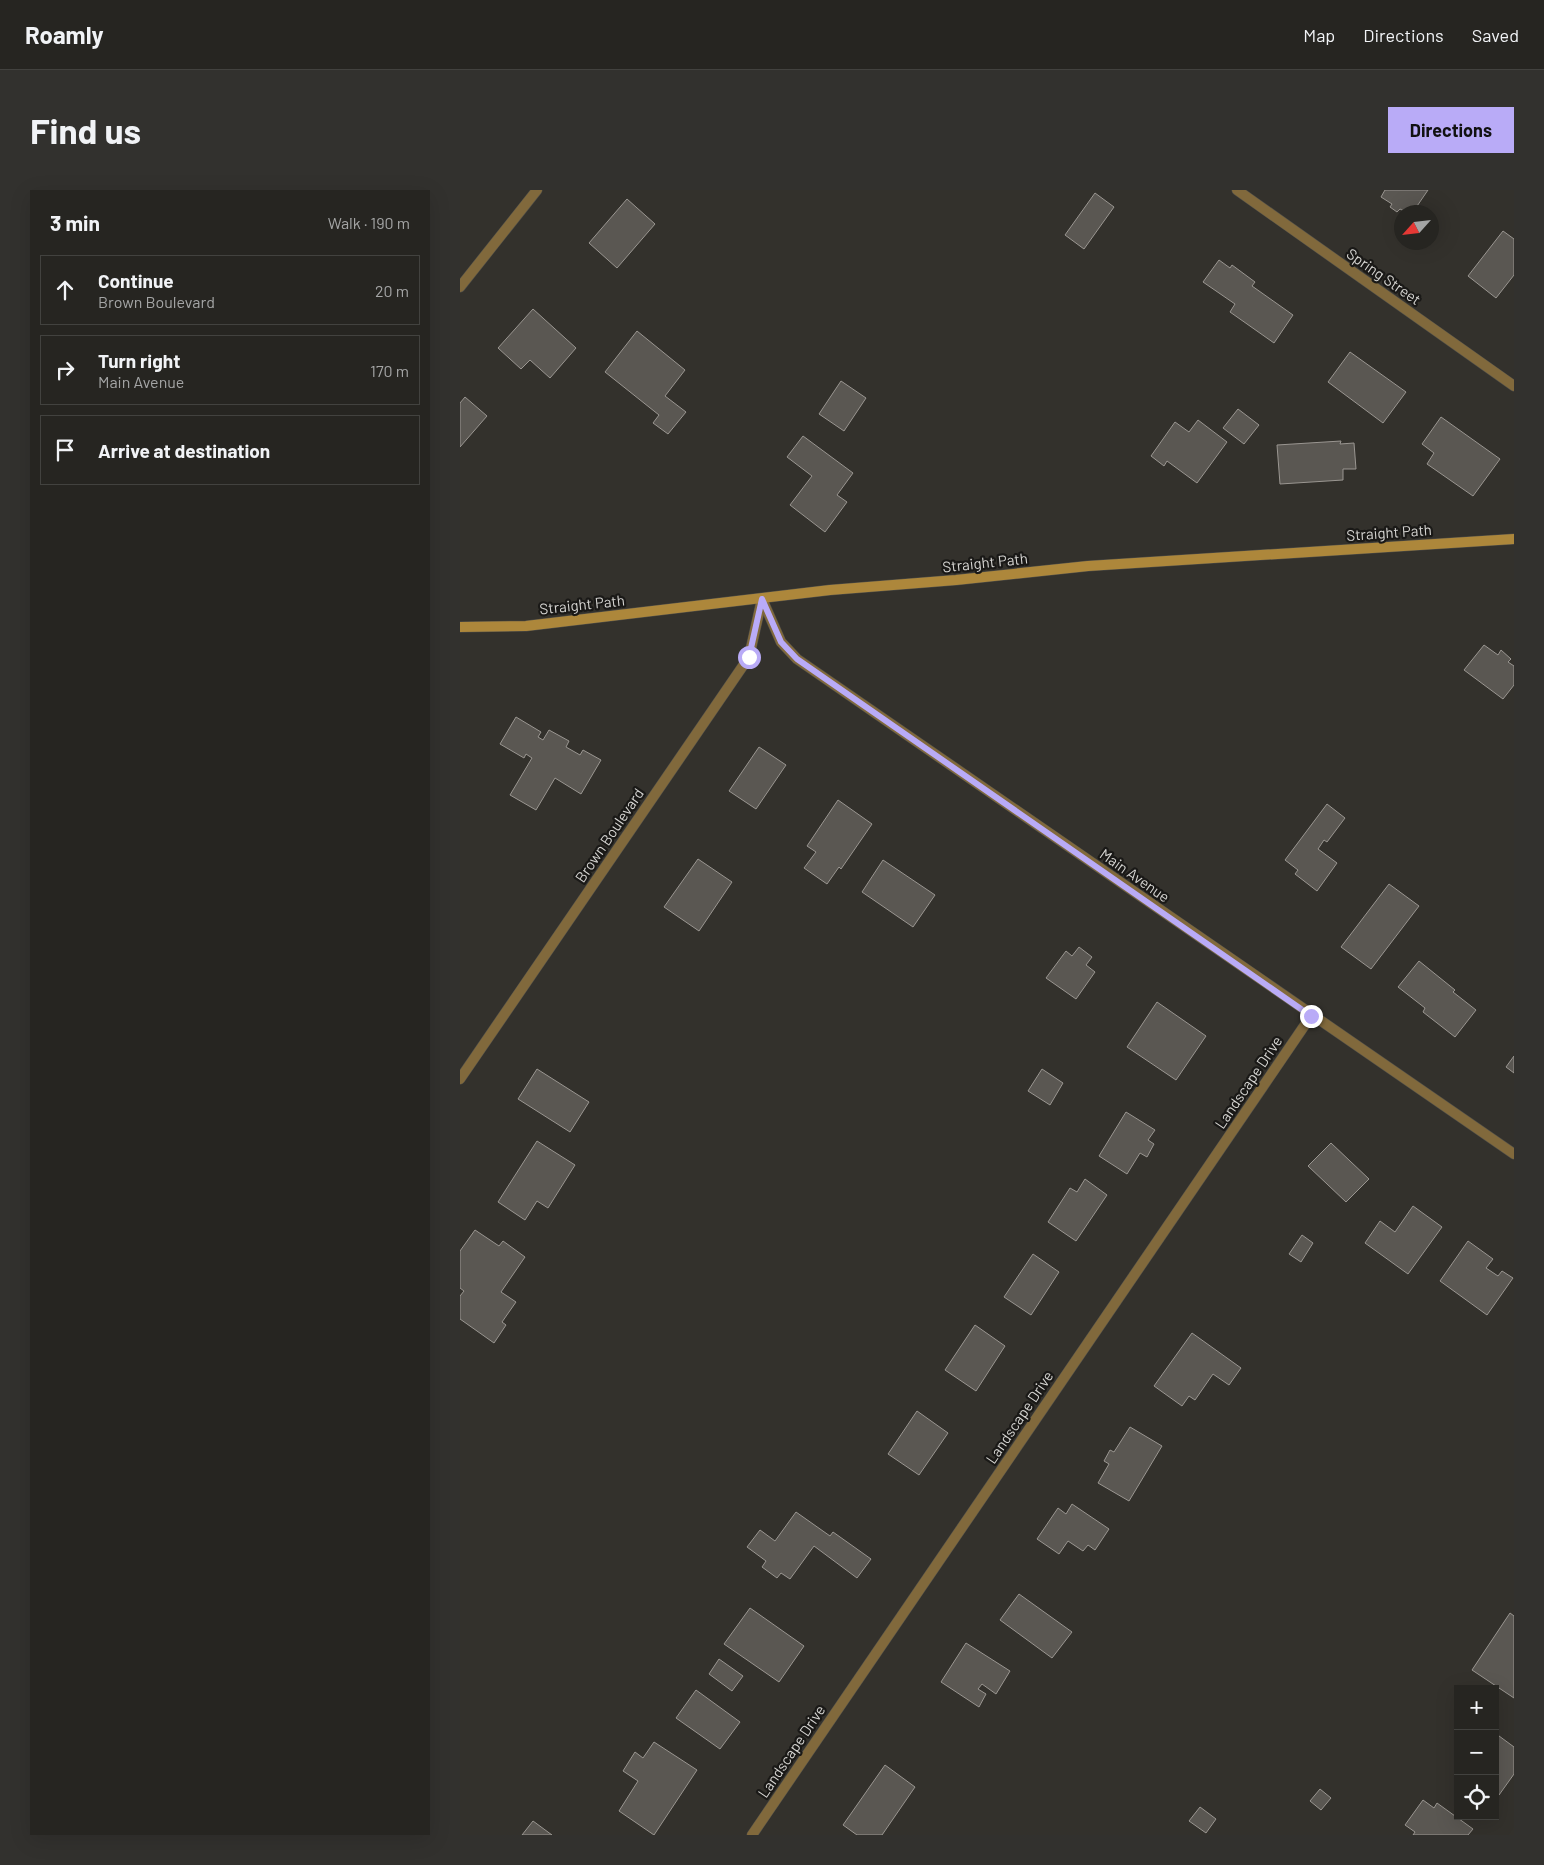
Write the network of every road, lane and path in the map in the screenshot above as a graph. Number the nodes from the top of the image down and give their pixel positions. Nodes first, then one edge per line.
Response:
1 (537, 190) edge
2 (1237, 190) edge
3 (460, 287) edge
4 (1514, 386) edge
5 (1514, 539) edge
6 (762, 599) junction
7 (460, 627) edge
8 (1311, 1016) junction
9 (460, 1079) edge
10 (1514, 1154) edge
11 (752, 1835) edge

1 - 3 street
2 - 4 street, Spring Street
5 - 6 main road, Straight Path
6 - 7 main road, Straight Path
6 - 8 street, Main Avenue
6 - 9 street, Brown Boulevard
8 - 10 street, Main Avenue
8 - 11 street, Landscape Drive

